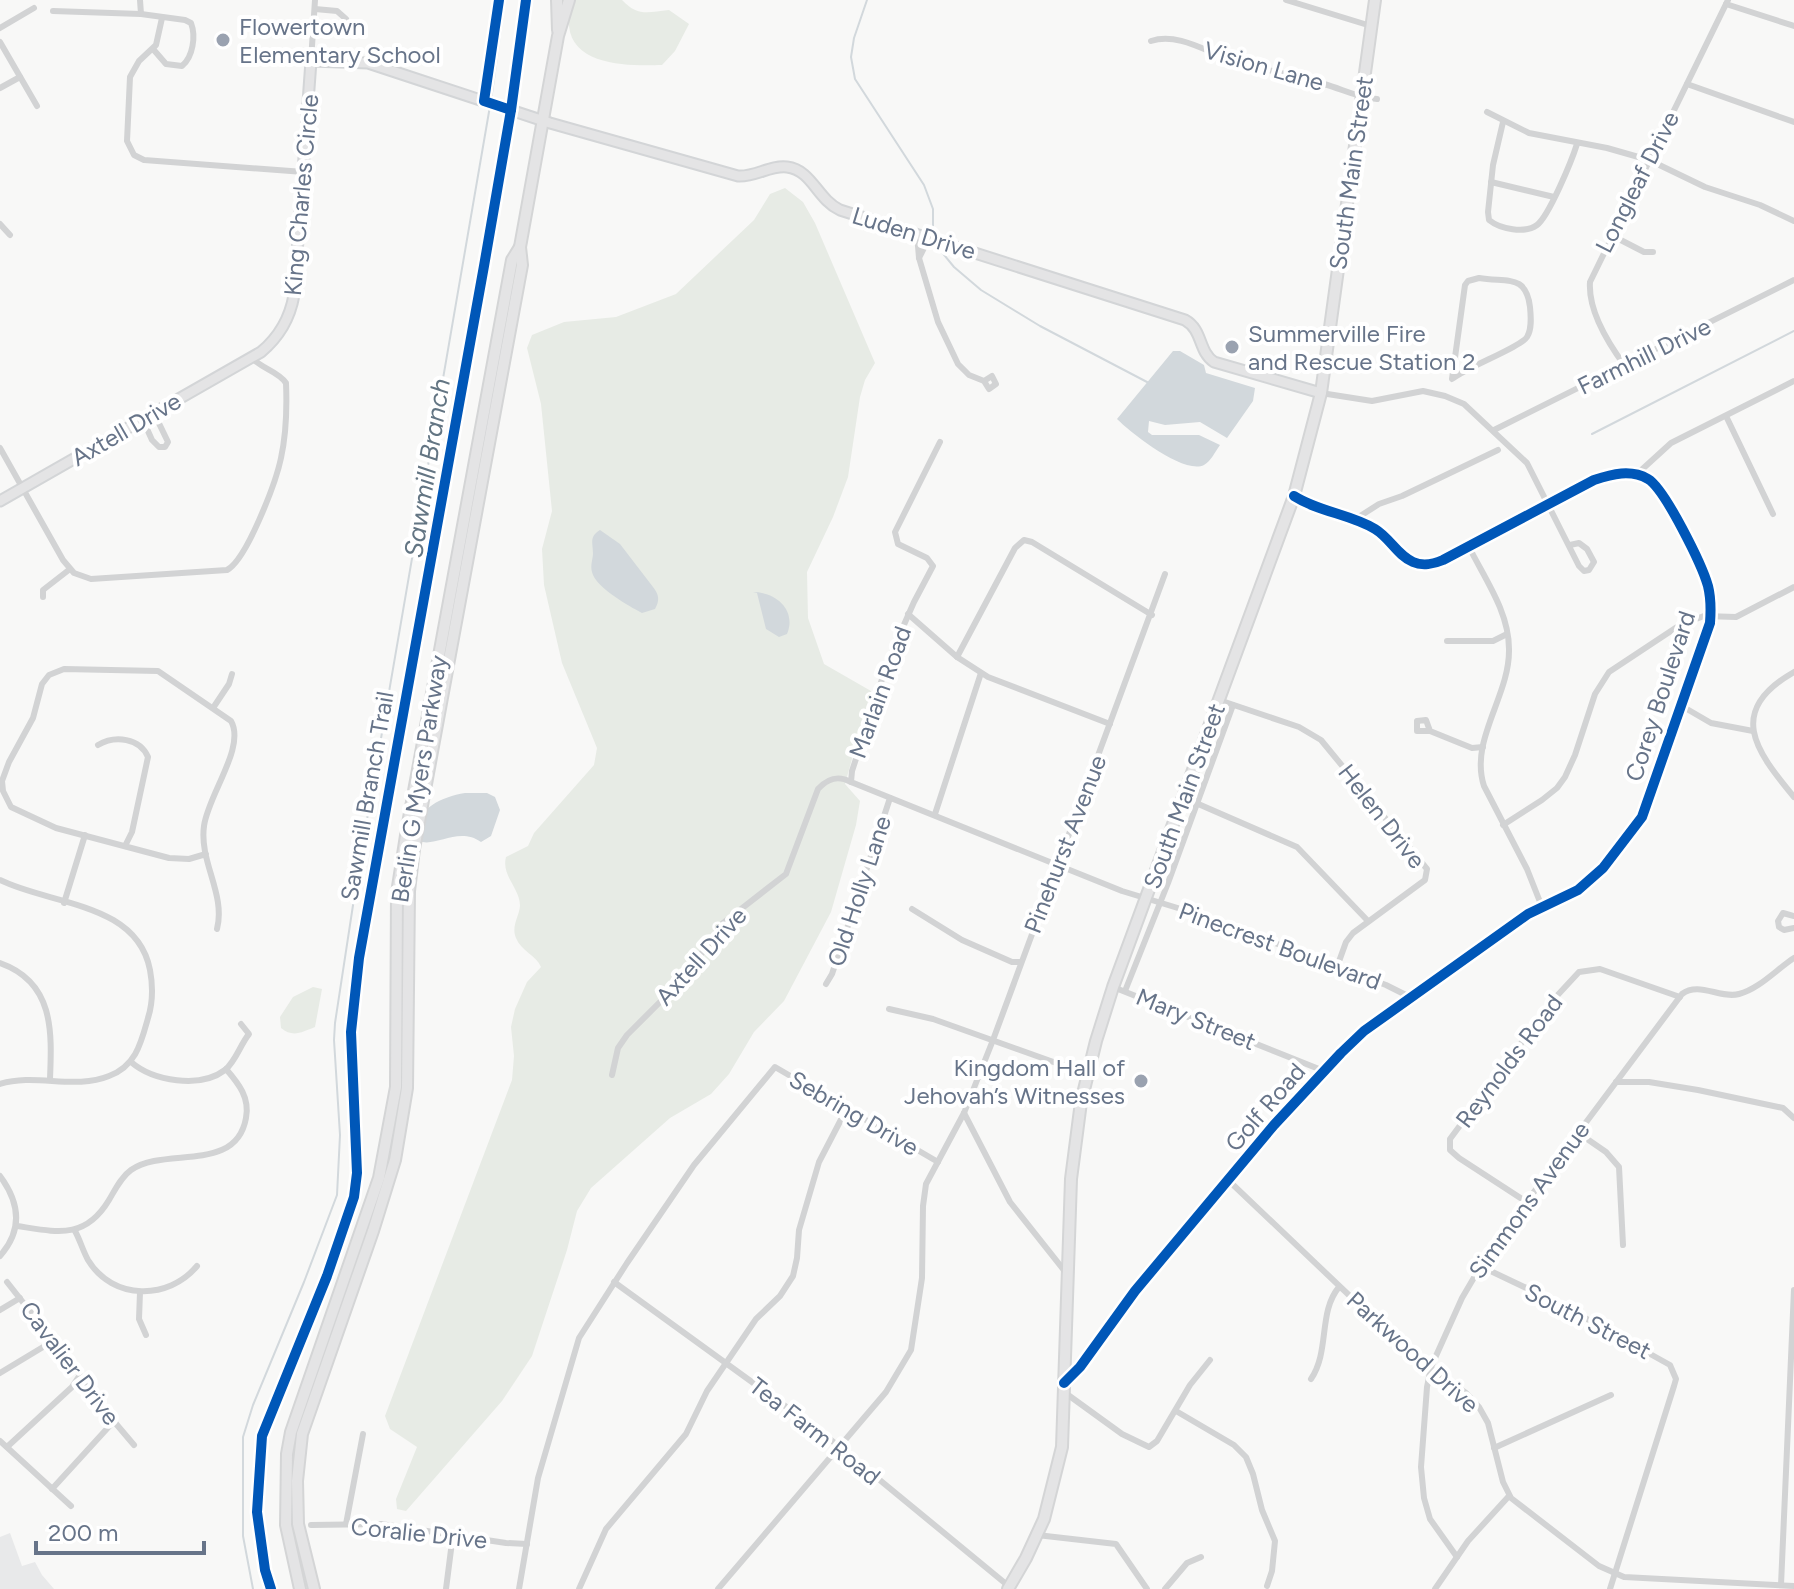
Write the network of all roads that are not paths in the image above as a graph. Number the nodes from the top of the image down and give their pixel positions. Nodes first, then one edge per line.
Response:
1 (140, 0) edge
2 (315, 0) edge
3 (557, 0) edge
4 (569, 0) edge
5 (1286, 0) edge
6 (1375, 0) edge
7 (1727, 2) edge
8 (34, 8) dead end
9 (315, 9) junction
10 (53, 11) dead end
11 (141, 14) junction
12 (162, 18) junction
13 (346, 19) dead end
14 (1371, 26) junction
15 (1794, 26) edge
16 (0, 28) edge
17 (558, 36) junction
18 (1151, 41) dead end
19 (0, 42) edge
20 (153, 49) junction
21 (311, 61) junction
22 (20, 77) junction
23 (1687, 84) junction
24 (0, 88) edge
25 (1362, 98) junction
26 (1377, 99) dead end
27 (37, 106) dead end
28 (1487, 112) dead end
29 (541, 120) junction
30 (1503, 122) junction
31 (1794, 122) edge
32 (1577, 144) junction
33 (1649, 160) junction
34 (304, 172) junction
35 (1491, 182) junction
36 (1554, 197) junction
37 (1794, 221) edge
38 (0, 224) edge
39 (917, 234) junction
40 (10, 235) dead end
41 (1611, 235) junction
42 (929, 238) junction
43 (520, 247) junction
44 (1653, 252) dead end
45 (919, 258) junction
46 (1794, 280) edge
47 (252, 358) junction
48 (1625, 366) junction
49 (1452, 379) junction
50 (984, 381) dead end
51 (1794, 381) edge
52 (1321, 393) junction
53 (1445, 396) junction
54 (154, 413) junction
55 (1726, 416) junction
56 (143, 420) junction
57 (1494, 430) junction
58 (940, 442) dead end
59 (0, 448) edge
60 (1498, 450) dead end
61 (1637, 474) junction
62 (23, 488) junction
63 (1294, 496) junction
64 (0, 501) edge
65 (1549, 505) junction
66 (1773, 514) dead end
67 (1354, 520) junction
68 (1570, 545) junction
69 (1469, 547) junction
70 (70, 569) junction
71 (1165, 574) dead end
72 (1794, 587) edge
73 (43, 597) dead end
74 (908, 614) junction
75 (1152, 615) junction
76 (1711, 615) junction
77 (1507, 634) junction
78 (1447, 641) dead end
79 (957, 657) junction
80 (44, 668) dead end
81 (1794, 672) edge
82 (981, 673) junction
83 (232, 674) dead end
84 (49, 675) junction
85 (1219, 700) junction
86 (1233, 705) junction
87 (1680, 705) junction
88 (213, 708) junction
89 (1110, 724) junction
90 (426, 726) junction
91 (438, 729) junction
92 (1430, 731) dead end
93 (1753, 731) junction
94 (98, 745) dead end
95 (1483, 747) junction
96 (851, 782) junction
97 (1794, 797) edge
98 (890, 798) junction
99 (1196, 803) junction
100 (935, 814) junction
101 (1503, 825) junction
102 (85, 835) junction
103 (125, 846) junction
104 (206, 854) junction
105 (1058, 865) junction
106 (0, 880) edge
107 (1146, 899) junction
108 (1160, 902) junction
109 (64, 903) junction
110 (1542, 907) junction
111 (912, 909) dead end
112 (1794, 916) edge
113 (1368, 921) junction
114 (217, 929) dead end
115 (1794, 929) edge
116 (1794, 958) edge
117 (1021, 962) junction
118 (0, 963) edge
119 (1337, 967) junction
120 (826, 984) dead end
121 (1113, 987) junction
122 (1125, 991) junction
123 (1680, 997) junction
124 (1412, 998) junction
125 (889, 1009) dead end
126 (241, 1024) dead end
127 (993, 1040) junction
128 (131, 1062) junction
129 (226, 1069) junction
130 (1324, 1071) junction
131 (1087, 1074) junction
132 (612, 1075) dead end
133 (50, 1079) junction
134 (1615, 1082) junction
135 (0, 1084) edge
136 (847, 1108) junction
137 (964, 1113) junction
138 (1794, 1118) edge
139 (1577, 1132) junction
140 (938, 1162) junction
141 (0, 1176) edge
142 (1228, 1180) junction
143 (1525, 1201) junction
144 (17, 1226) junction
145 (75, 1231) junction
146 (1623, 1245) dead end
147 (0, 1256) edge
148 (197, 1266) dead end
149 (1480, 1266) junction
150 (1067, 1274) junction
151 (7, 1282) dead end
152 (614, 1282) junction
153 (1339, 1287) junction
154 (1794, 1290) edge
155 (140, 1292) junction
156 (20, 1298) junction
157 (0, 1310) edge
158 (146, 1335) dead end
159 (53, 1341) junction
160 (1210, 1360) dead end
161 (1792, 1361) edge
162 (727, 1364) junction
163 (1431, 1367) junction
164 (0, 1373) edge
165 (80, 1375) junction
166 (1311, 1379) dead end
167 (1064, 1387) junction
168 (1611, 1395) dead end
169 (1176, 1411) junction
170 (114, 1421) junction
171 (296, 1433) junction
172 (363, 1434) dead end
173 (0, 1441) edge
174 (134, 1445) dead end
175 (838, 1446) junction
176 (7, 1447) junction
177 (1494, 1448) junction
178 (52, 1489) junction
179 (1509, 1496) junction
180 (71, 1506) dead end
181 (346, 1524) junction
182 (311, 1525) dead end
183 (453, 1534) junction
184 (1037, 1535) junction
185 (527, 1544) junction
186 (1201, 1557) dead end
187 (1457, 1557) junction
188 (1615, 1574) junction
189 (1781, 1585) junction
190 (1267, 1586) dead end
191 (1794, 1586) edge
192 (1010, 1588) edge
193 (300, 1589) edge
194 (314, 1589) edge
195 (446, 1589) edge
196 (519, 1589) edge
197 (579, 1589) edge
198 (718, 1589) edge
199 (1147, 1589) edge
200 (1165, 1589) edge
201 (1435, 1589) edge
202 (1610, 1589) edge

1 - 11 street
2 - 9 street, King Charles Circle
3 - 17 main road, Berlin G Myers Parkway
4 - 17 main road, Berlin G Myers Parkway
5 - 14 street
6 - 14 main road, South Main Street
7 - 15 street
7 - 23 street, Longleaf Drive
8 - 16 street
9 - 13 street
9 - 21 street, King Charles Circle
10 - 11 street
11 - 12 street
12 - 20 street
12 - 20 street
14 - 25 main road, South Main Street
17 - 29 main road, Berlin G Myers Parkway
18 - 25 street, Vision Lane
19 - 22 street
20 - 34 street
21 - 29 street, Luden Drive
21 - 34 street, King Charles Circle
22 - 24 street
22 - 27 street
23 - 31 street
23 - 33 street, Longleaf Drive
25 - 26 street, Vision Lane
25 - 52 main road, South Main Street
28 - 30 street
29 - 39 street, Luden Drive
29 - 43 main road, Berlin G Myers Parkway
30 - 32 street
30 - 35 street
32 - 33 street
32 - 36 street
33 - 37 street
33 - 41 street, Longleaf Drive
34 - 47 street, King Charles Circle
35 - 36 street
35 - 36 street
38 - 40 street
39 - 42 street, Luden Drive
39 - 45 street
41 - 44 street
41 - 48 street, Longleaf Drive
42 - 45 street
42 - 52 street, Luden Drive
43 - 90 main road, Berlin G Myers Parkway
43 - 91 main road, Berlin G Myers Parkway
45 - 50 street
46 - 48 street, Farmhill Drive
47 - 54 street, Axtell Drive
47 - 70 street
48 - 57 street, Farmhill Drive
49 - 49 street
49 - 53 street
51 - 55 street
52 - 53 street
52 - 63 main road, South Main Street
53 - 57 street
54 - 56 street, Axtell Drive
54 - 56 street
55 - 61 street
55 - 66 street
56 - 62 street, Axtell Drive
57 - 65 street
58 - 74 street, Marlain Road
59 - 62 street
60 - 67 street
61 - 65 street
61 - 76 street, Corey Boulevard
62 - 64 street, Axtell Drive
62 - 70 street
63 - 67 street
63 - 85 main road, South Main Street
65 - 68 street
65 - 69 street
67 - 69 street
68 - 68 street
69 - 77 street
70 - 73 street
71 - 75 street, Pinehurst Avenue
72 - 76 street
74 - 79 street
74 - 96 street, Marlain Road
75 - 79 street
75 - 89 street, Pinehurst Avenue
76 - 87 street, Corey Boulevard
76 - 101 street
77 - 78 street
77 - 95 street
79 - 82 street
80 - 84 street
81 - 93 street
82 - 89 street
82 - 100 street
83 - 88 street
84 - 88 street
84 - 102 street
85 - 86 street, Helen Drive
85 - 107 main road, South Main Street
86 - 99 street
86 - 113 street, Helen Drive
87 - 93 street
87 - 110 street, Corey Boulevard
88 - 104 street
89 - 105 street, Pinehurst Avenue
90 - 91 main road
90 - 171 main road, Berlin G Myers Parkway
91 - 171 main road, Berlin G Myers Parkway
92 - 95 street
93 - 97 street
94 - 103 street
95 - 101 street
96 - 98 street, Pinecrest Boulevard
96 - 132 street, Axtell Drive
98 - 100 street, Pinecrest Boulevard
98 - 120 street, Old Holly Lane
99 - 108 street
99 - 113 street
100 - 105 street, Pinecrest Boulevard
101 - 110 street
102 - 103 street
102 - 109 street
103 - 104 street
104 - 114 street
105 - 107 street, Pinecrest Boulevard
105 - 117 street, Pinehurst Avenue
106 - 109 street
107 - 108 street, Pinecrest Boulevard
107 - 121 main road, South Main Street
108 - 119 street, Pinecrest Boulevard
108 - 122 street
109 - 128 street
110 - 124 street, Golf Road
111 - 117 street
112 - 115 street
113 - 119 street, Helen Drive
116 - 123 street, Simmons Avenue
117 - 127 street, Pinehurst Avenue
118 - 133 street
119 - 124 street, Pinecrest Boulevard
121 - 122 street, Mary Street
121 - 131 main road, South Main Street
122 - 130 street, Mary Street
123 - 134 street, Simmons Avenue
123 - 143 street, Reynolds Road
124 - 130 street, Golf Road
125 - 127 street
126 - 129 street
127 - 131 street
127 - 137 street, Pinehurst Avenue
128 - 129 street
128 - 133 street
129 - 145 street
130 - 142 street, Golf Road
131 - 150 main road, South Main Street
133 - 135 street
134 - 138 street
134 - 139 street, Simmons Avenue
136 - 140 street, Sebring Drive
136 - 152 street, Sebring Drive
136 - 162 street
137 - 140 street, Pinehurst Avenue
137 - 150 street
139 - 143 street, Simmons Avenue
139 - 146 street
140 - 175 street, Pinehurst Avenue
141 - 144 street
142 - 153 street, Parkwood Drive
142 - 167 street, Golf Road
143 - 149 street, Simmons Avenue
144 - 145 street
144 - 147 street
145 - 155 street
148 - 155 street
149 - 163 street, Simmons Avenue
149 - 188 street, South Street
150 - 167 main road, South Main Street
151 - 156 street, Cavalier Drive
152 - 162 street, Tea Farm Road
152 - 185 street
153 - 163 street, Parkwood Drive
153 - 166 street
154 - 161 street
155 - 158 street
156 - 157 street
156 - 159 street, Cavalier Drive
159 - 164 street
159 - 165 street, Cavalier Drive
160 - 169 street
161 - 189 street
162 - 175 street, Tea Farm Road
162 - 197 street
163 - 177 street, Parkwood Drive
163 - 187 street, Simmons Avenue
165 - 170 street, Cavalier Drive
165 - 176 street
167 - 169 street
167 - 184 main road, South Main Street
168 - 177 street
169 - 190 street
170 - 174 street, Cavalier Drive
170 - 178 street
171 - 193 main road, Berlin G Myers Parkway
171 - 194 main road, Berlin G Myers Parkway
172 - 181 street
173 - 176 street
175 - 192 street, Tea Farm Road
175 - 198 street, Pinehurst Avenue
176 - 178 street
177 - 179 street, Parkwood Drive
178 - 180 street
179 - 187 street
179 - 188 street
181 - 182 street, Coralie Drive
181 - 183 street, Coralie Drive
183 - 185 street, Coralie Drive
183 - 195 street
184 - 192 main road, South Main Street
184 - 199 street
185 - 196 street
186 - 200 street
187 - 201 street
188 - 189 street
188 - 202 street, South Street
189 - 191 street

